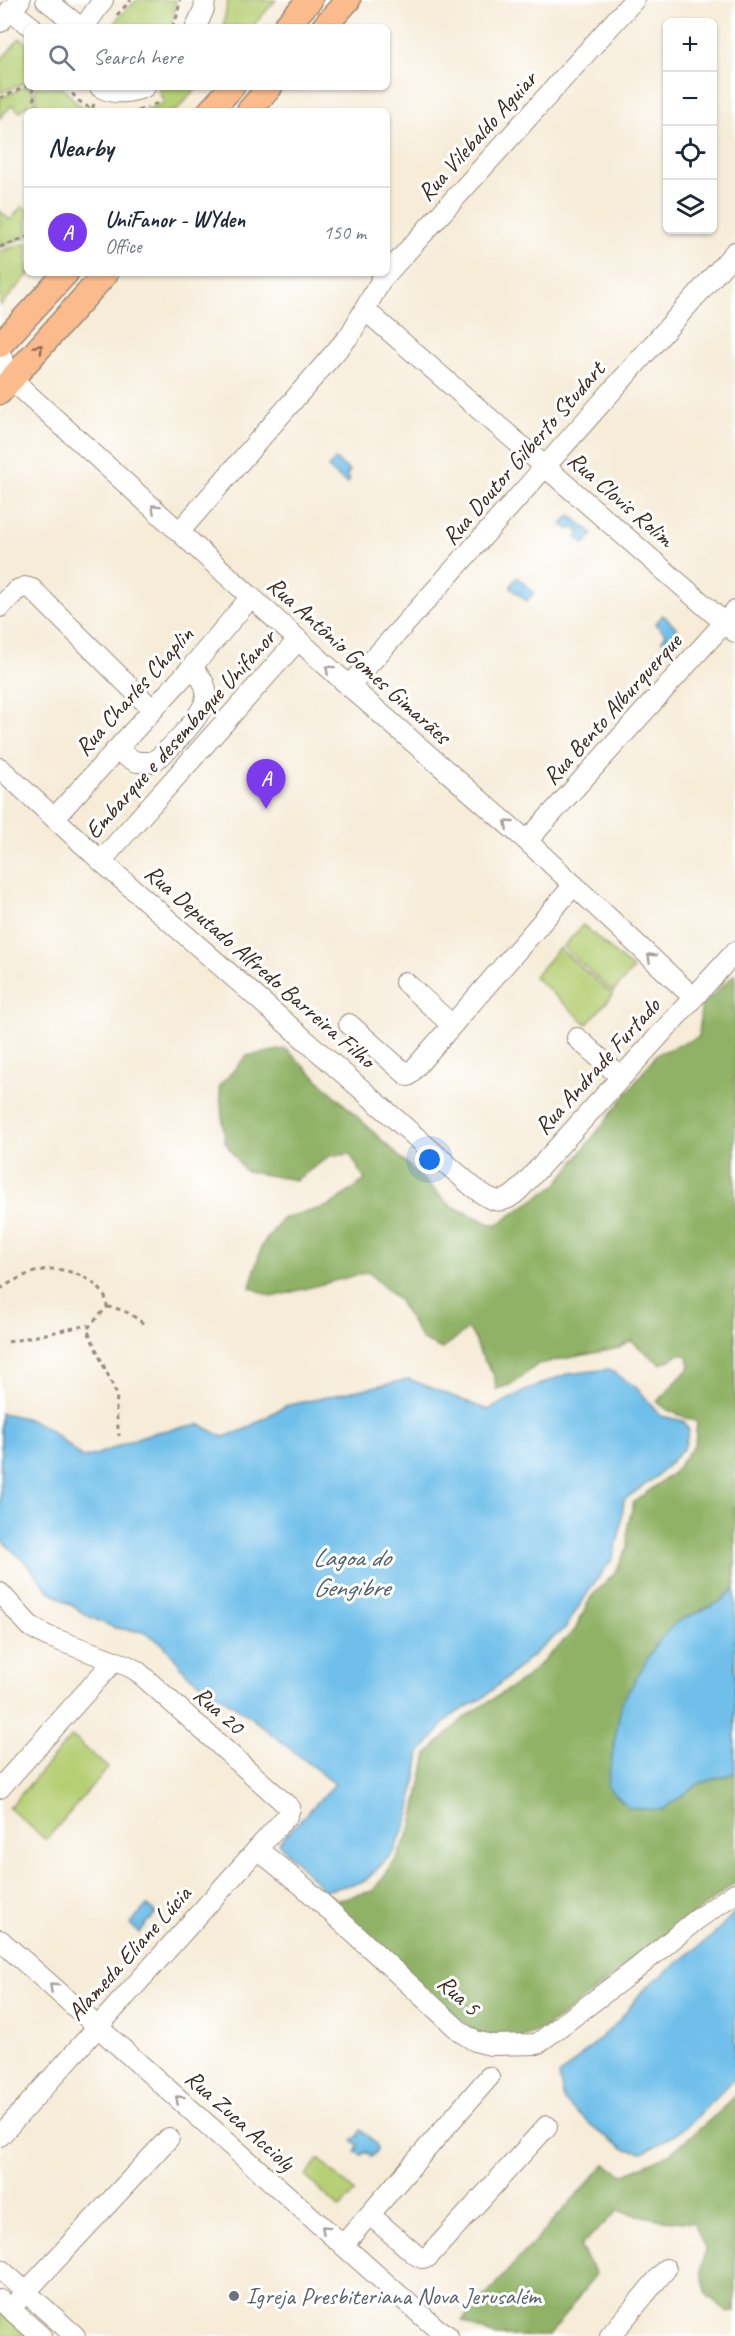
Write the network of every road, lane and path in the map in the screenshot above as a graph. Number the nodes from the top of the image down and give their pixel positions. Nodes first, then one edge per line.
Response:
1 (46, 0) edge
2 (103, 0) edge
3 (131, 0) edge
4 (180, 0) edge
5 (205, 0) edge
6 (310, 0) edge
7 (348, 0) edge
8 (634, 0) edge
9 (10, 11) edge
10 (114, 18) dead end
11 (28, 24) edge
12 (76, 24) edge
13 (86, 24) edge
14 (173, 24) edge
15 (197, 24) edge
16 (288, 24) edge
17 (327, 24) edge
18 (24, 87) edge
19 (33, 90) edge
20 (69, 90) edge
21 (110, 90) edge
22 (136, 90) edge
23 (229, 90) edge
24 (267, 90) edge
25 (0, 98) edge
26 (36, 108) edge
27 (89, 108) edge
28 (213, 108) edge
29 (252, 108) edge
30 (24, 238) edge
31 (0, 247) edge
32 (735, 252) edge
33 (390, 270) edge
34 (63, 276) edge
35 (103, 276) edge
36 (385, 276) edge
37 (365, 310) junction
38 (0, 345) edge
39 (0, 354) edge
40 (6, 386) edge
41 (544, 465) junction
42 (180, 531) junction
43 (250, 598) junction
44 (0, 606) edge
45 (731, 622) edge
46 (298, 640) junction
47 (191, 668) junction
48 (349, 686) junction
49 (153, 710) junction
50 (116, 751) junction
51 (0, 768) edge
52 (55, 817) junction
53 (527, 842) junction
54 (101, 861) junction
55 (574, 885) junction
56 (735, 952) edge
57 (405, 982) dead end
58 (693, 997) junction
59 (349, 1024) dead end
60 (452, 1025) junction
61 (577, 1038) dead end
62 (621, 1077) junction
63 (489, 1199) joint
64 (0, 1289) edge
65 (107, 1307) junction
66 (90, 1325) junction
67 (146, 1326) dead end
68 (8, 1342) dead end
69 (119, 1436) dead end
70 (0, 1593) edge
71 (114, 1661) junction
72 (0, 1788) edge
73 (286, 1803) joint
74 (257, 1849) junction
75 (735, 1893) edge
76 (0, 1940) edge
77 (97, 2026) junction
78 (489, 2077) dead end
79 (547, 2126) dead end
80 (0, 2136) edge
81 (169, 2138) dead end
82 (370, 2215) junction
83 (343, 2246) junction
84 (0, 2269) edge
85 (666, 2269) dead end
86 (25, 2292) junction
87 (5, 2304) edge
88 (41, 2336) edge
89 (75, 2336) edge
90 (448, 2336) edge
91 (610, 2336) edge

1 - 12 street
2 - 13 street
3 - 10 path
4 - 14 path
5 - 15 street
6 - 16 main road
7 - 17 main road
8 - 33 street, Rua Vilebaldo Aguiar
9 - 11 street
18 - 25 path
19 - 26 path
20 - 27 path
21 - 22 street
23 - 28 main road
24 - 29 main road
30 - 31 path
32 - 41 street, Rua Doutor Gilberto Studart
34 - 38 main road
40 -> 35 main road
36 - 37 street, Rua Vilebaldo Aguiar
37 - 41 street, Rua Clovis Rolim
37 - 42 street, Rua Vilebaldo Aguiar
39 - 40 street, Rua Antônio Gomes Gimarães
42 -> 40 street, Rua Antônio Gomes Gimarães
41 - 45 street, Rua Clovis Rolim
41 - 48 street, Rua Doutor Gilberto Studart
42 - 43 street, Rua Antônio Gomes Gimarães
43 - 46 street, Rua Antônio Gomes Gimarães
43 - 47 street, Rua Charles Chaplin
44 - 49 street
45 - 53 street, Rua Bento Alburquerque
48 -> 46 street, Rua Antônio Gomes Gimarães
46 - 54 street, Embarque e desembaque Unifanor
47 - 49 street, Rua Charles Chaplin
47 - 50 street
53 -> 48 street, Rua Antônio Gomes Gimarães
49 - 50 street, Rua Charles Chaplin
50 - 52 street, Rua Charles Chaplin
51 - 52 street, Rua Deputado Alfredo Barreira Filho
52 - 54 street, Rua Deputado Alfredo Barreira Filho
53 - 55 street, Rua Antônio Gomes Gimarães
54 - 63 street, Rua Deputado Alfredo Barreira Filho
58 -> 55 street, Rua Antônio Gomes Gimarães
55 - 60 street
56 - 58 street, Rua Andrade Furtado
57 - 60 street
58 - 62 street, Rua Andrade Furtado
59 - 60 street
61 - 62 street
62 - 63 street, Rua Andrade Furtado
64 - 65 path
65 - 66 path
65 - 67 path
66 - 68 path
66 - 69 path
70 - 71 street, Rua 20
71 - 72 street
71 - 73 street, Rua 20
73 - 74 street, Alameda Eliane Lúcia
74 - 75 street, Rua 5
74 - 77 street, Alameda Eliane Lúcia
77 -> 76 street, Rua Zuca Accioly
77 - 80 street, Alameda Eliane Lúcia
83 -> 77 street, Rua Zuca Accioly
78 - 82 street
79 - 82 street
81 - 86 street
82 - 83 street
83 - 90 street, Rua Zuca Accioly
84 - 86 street
85 - 91 street
86 - 87 street
86 - 89 street
87 - 88 street

